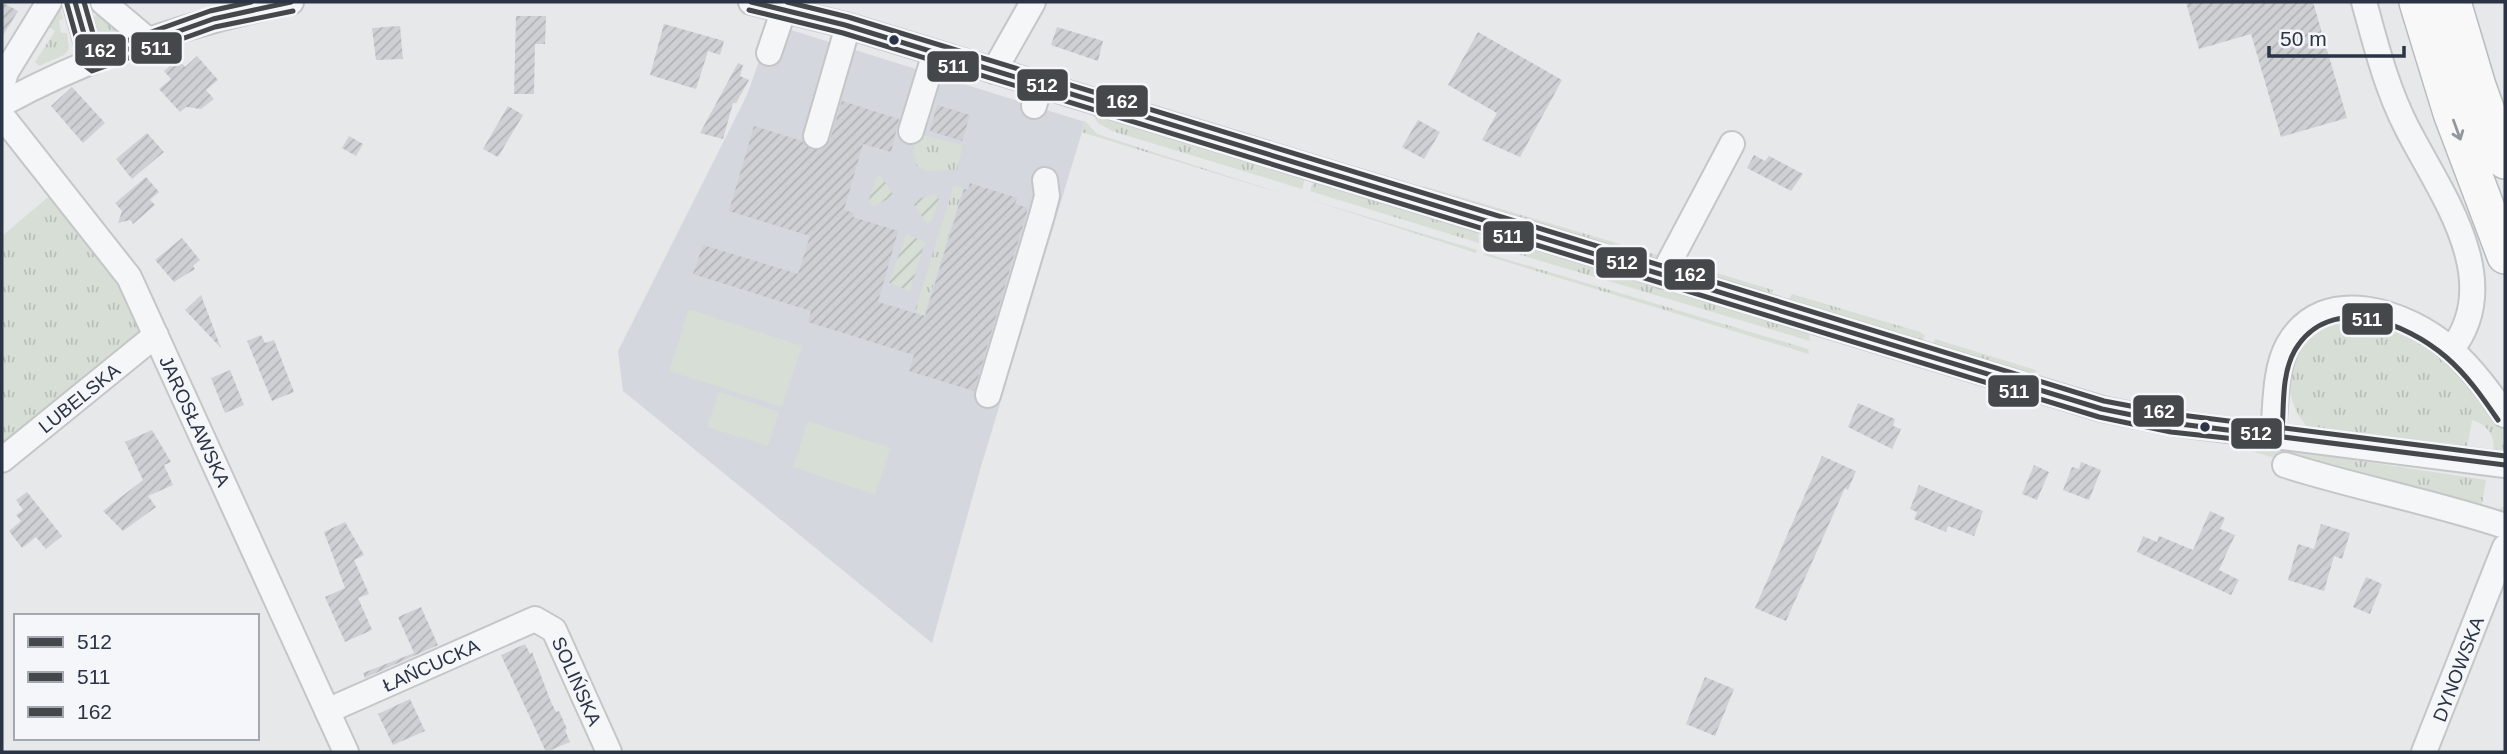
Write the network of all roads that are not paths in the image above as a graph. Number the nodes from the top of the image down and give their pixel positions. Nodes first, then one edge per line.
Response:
1 (49, 2) edge
2 (75, 2) edge
3 (103, 2) edge
4 (291, 2) edge
5 (751, 2) edge
6 (1033, 2) edge
7 (2364, 2) edge
8 (2417, 2) edge
9 (2453, 2) edge
10 (784, 9) junction
11 (848, 26) junction
12 (148, 40) junction
13 (935, 53) junction
14 (769, 54) dead end
15 (92, 62) junction
16 (994, 71) junction
17 (2, 86) edge
18 (2, 104) edge
19 (2, 116) edge
20 (911, 131) dead end
21 (816, 136) dead end
22 (1732, 144) dead end
23 (2505, 160) edge
24 (1045, 180) dead end
25 (2505, 256) edge
26 (1662, 276) junction
27 (156, 335) junction
28 (2451, 350) junction
29 (988, 396) dead end
30 (2505, 415) edge
31 (2273, 434) junction
32 (2, 460) edge
33 (2285, 465) dead end
34 (2505, 465) edge
35 (2505, 526) edge
36 (2505, 547) edge
37 (535, 619) joint
38 (327, 711) junction
39 (346, 752) edge
40 (609, 752) edge
41 (2424, 752) edge

1 - 17 street
2 - 15 street
3 - 12 street
4 - 12 street
5 - 10 street
6 - 16 street
7 - 28 street
8 -> 25 highway
9 - 23 highway
10 - 11 street
10 - 14 street
11 - 13 street
11 - 21 street
12 - 15 street
13 - 16 street
13 - 20 street
15 - 18 street
16 - 26 street
19 - 27 street, JAROSŁAWSKA
22 - 26 street
24 - 29 street
26 - 31 street
27 - 32 street, LUBELSKA
27 - 38 street, JAROSŁAWSKA
28 - 30 street
28 - 31 street
31 - 34 street
33 - 35 street
36 - 41 street, DYNOWSKA
37 - 38 street, ŁAŃCUCKA
37 - 40 street, SOLIŃSKA
38 - 39 street, JAROSŁAWSKA

